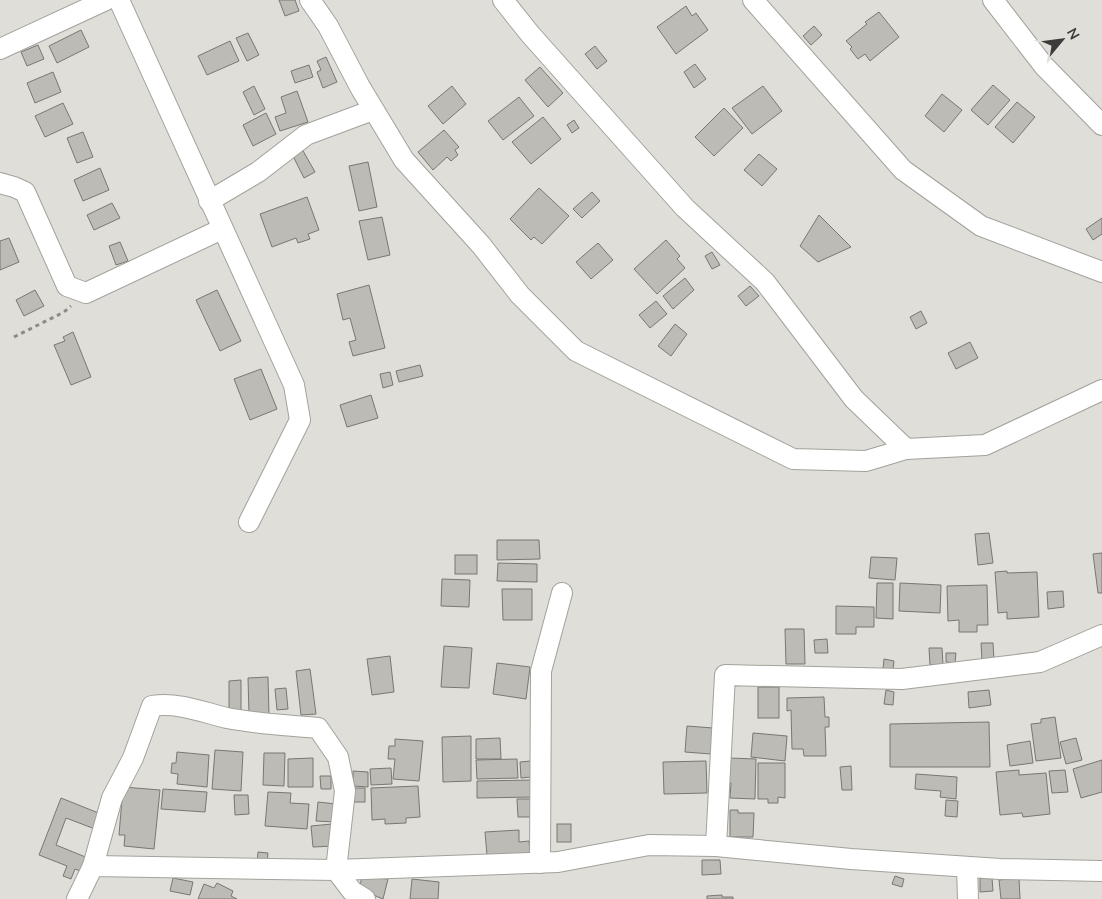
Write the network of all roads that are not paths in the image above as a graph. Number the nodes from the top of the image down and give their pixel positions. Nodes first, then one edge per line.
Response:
1 (106, 0) edge
2 (119, 0) edge
3 (310, 0) edge
4 (503, 0) edge
5 (754, 0) edge
6 (994, 0) edge
7 (0, 49) edge
8 (373, 110) junction
9 (1102, 125) edge
10 (0, 184) edge
11 (209, 201) junction
12 (222, 228) junction
13 (1102, 272) edge
14 (1102, 390) edge
15 (906, 449) junction
16 (249, 522) dead end
17 (562, 593) dead end
18 (1102, 635) edge
19 (716, 846) junction
20 (540, 863) junction
21 (93, 866) junction
22 (967, 867) junction
23 (336, 870) junction
24 (1102, 871) edge
25 (77, 899) edge
26 (364, 899) edge
27 (968, 899) edge

1 - 7 street
2 - 11 street
3 - 8 street
4 - 15 street
5 - 13 street
6 - 9 street
8 - 11 street
8 - 15 street
10 - 12 street
11 - 12 street
12 - 16 street
14 - 15 street
17 - 20 street
18 - 19 street
19 - 20 street
19 - 22 street
20 - 23 street
21 - 23 street
21 - 23 street
21 - 25 street
22 - 24 street
22 - 27 street
23 - 26 street

